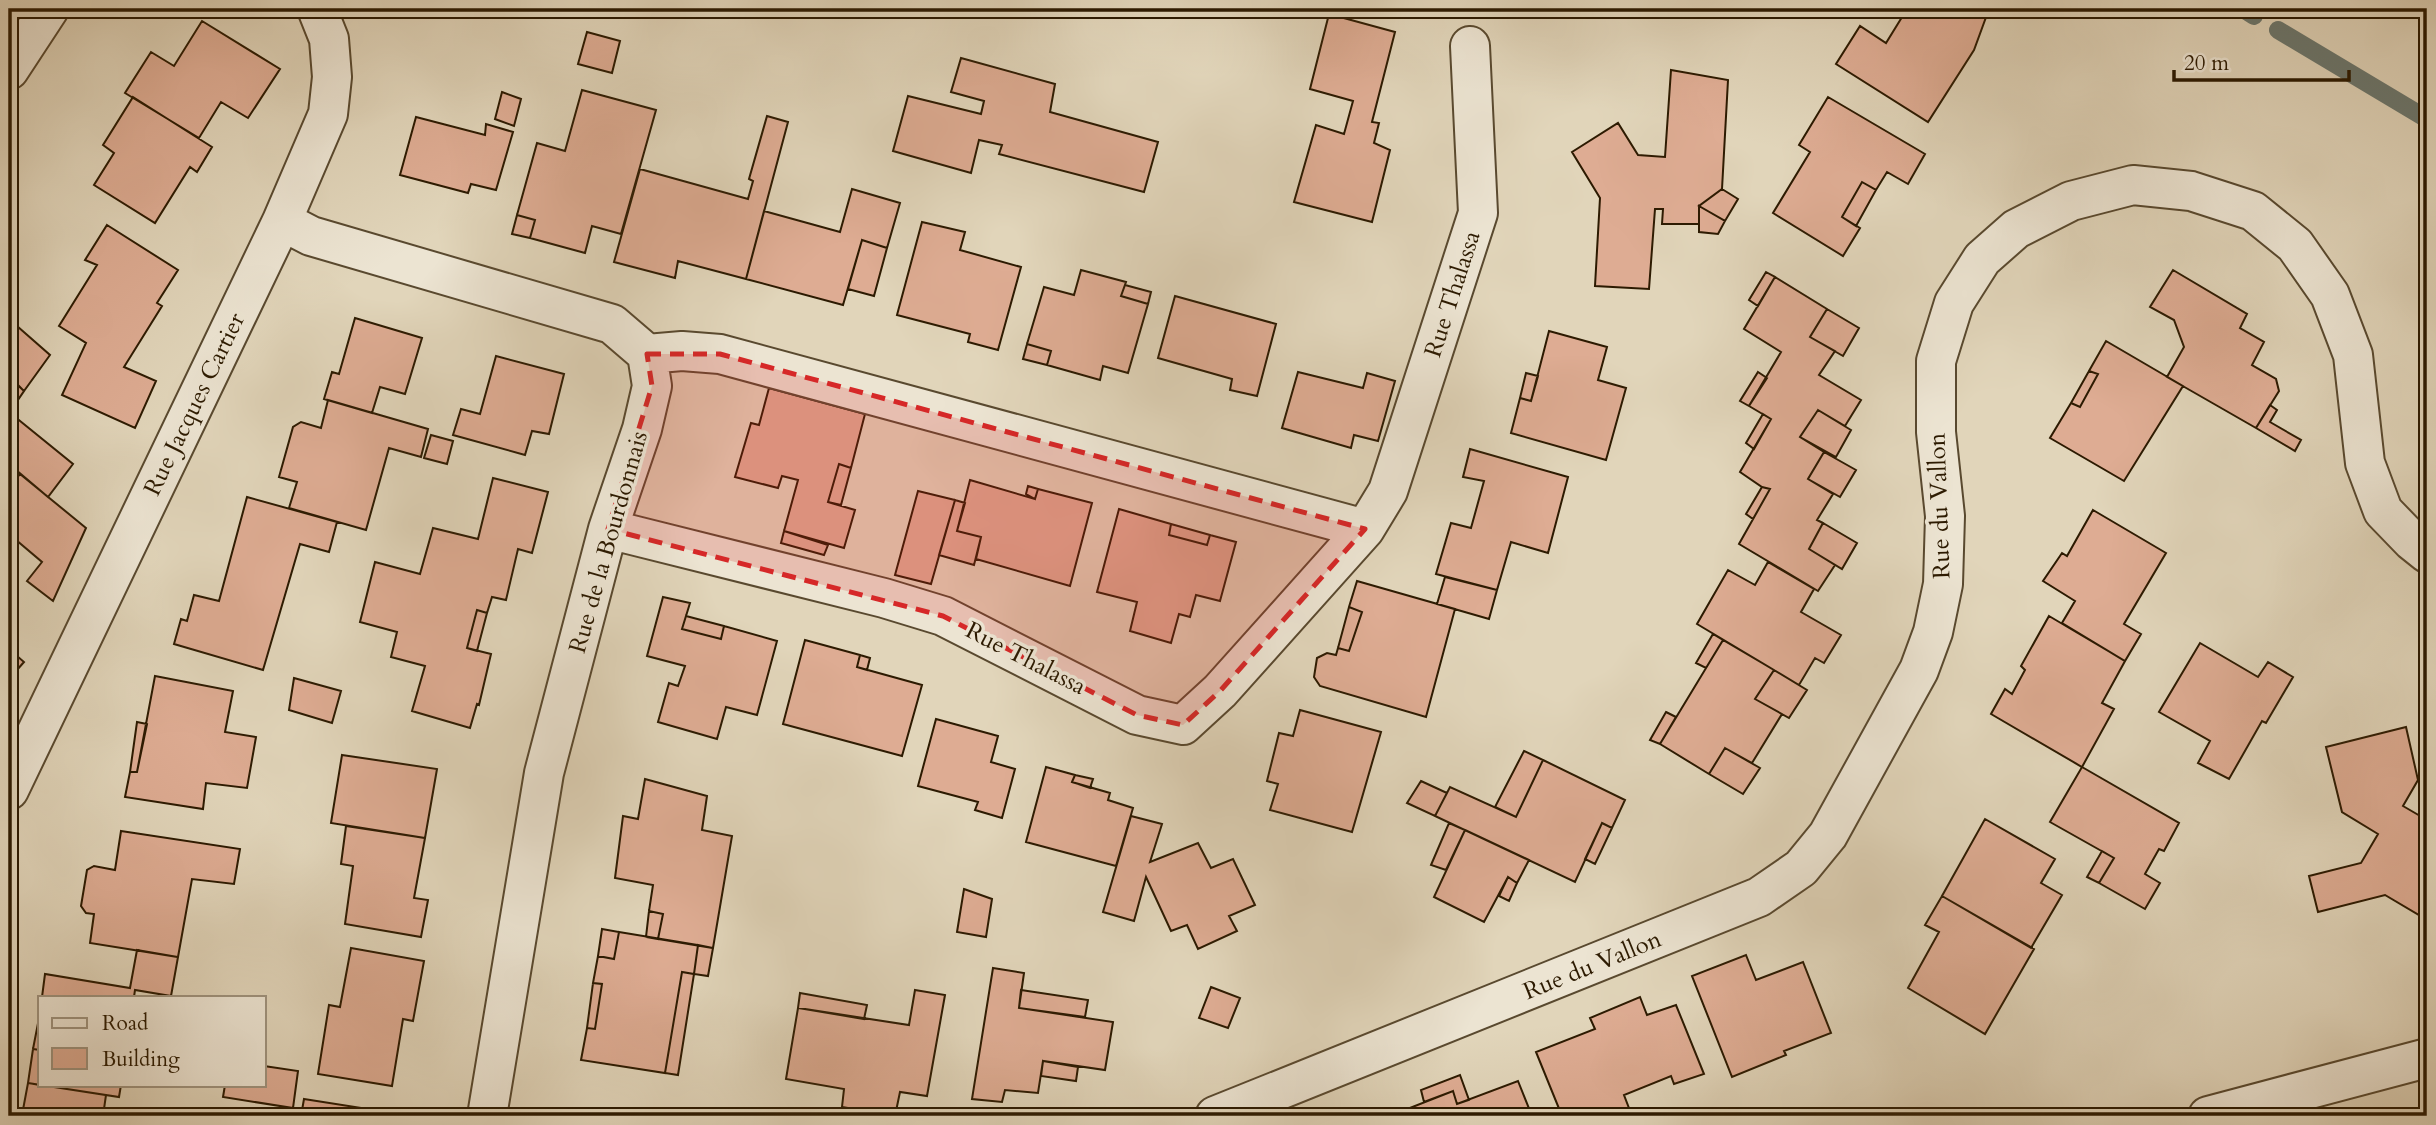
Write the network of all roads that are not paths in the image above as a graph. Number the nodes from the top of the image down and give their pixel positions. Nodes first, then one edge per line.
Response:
1 (49, 9) edge
2 (317, 9) edge
3 (1470, 46) dead end
4 (14, 49) edge
5 (282, 221) junction
6 (647, 354) junction
7 (1365, 528) junction
8 (608, 529) junction
9 (2427, 553) edge
10 (9, 790) edge
11 (2427, 1058) edge
12 (486, 1116) edge
13 (1215, 1116) edge
14 (2208, 1116) edge

1 - 4 street
2 - 5 street, Rue Jacques Cartier
3 - 7 street, Rue Thalassa
5 - 6 street
5 - 10 street, Rue Jacques Cartier
6 - 7 street
6 - 8 street, Rue de la Bourdonnais
7 - 8 street, Rue Thalassa
8 - 12 street, Rue de la Bourdonnais
9 - 13 street, Rue du Vallon
11 - 14 street

